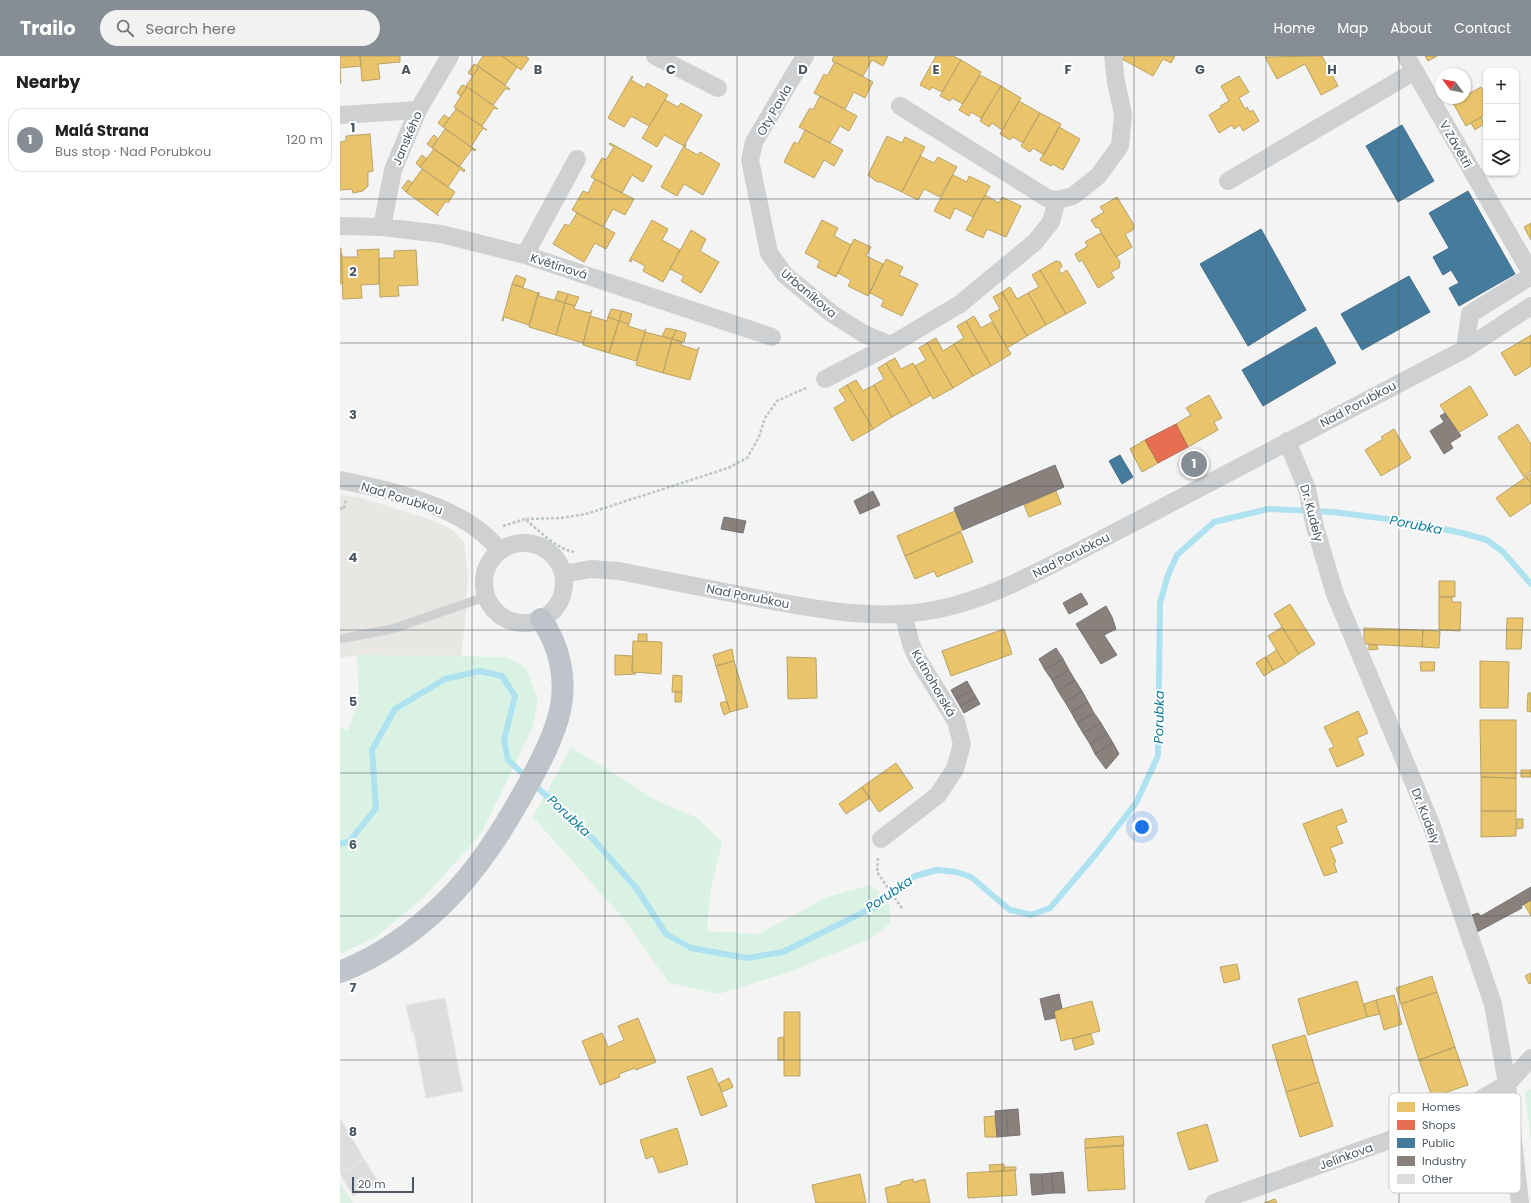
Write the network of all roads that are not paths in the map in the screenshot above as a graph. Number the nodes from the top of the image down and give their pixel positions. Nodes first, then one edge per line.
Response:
1 (450, 56) edge
2 (655, 56) edge
3 (805, 56) edge
4 (1113, 56) edge
5 (1410, 64) edge
6 (718, 88) dead end
7 (900, 106) dead end
8 (418, 110) junction
9 (340, 115) edge
10 (754, 142) joint
11 (576, 159) dead end
12 (1228, 181) dead end
13 (1057, 200) junction
14 (340, 226) edge
15 (382, 227) junction
16 (525, 255) junction
17 (1531, 273) edge
18 (1531, 276) edge
19 (1531, 306) edge
20 (772, 337) dead end
21 (891, 345) junction
22 (1464, 349) junction
23 (825, 379) road end
24 (1287, 441) junction
25 (340, 480) edge
26 (499, 550) junction
27 (563, 574) junction
28 (486, 596) junction
29 (903, 614) junction
30 (541, 619) junction
31 (340, 639) edge
32 (881, 839) dead end
33 (340, 972) edge
34 (1531, 1058) edge
35 (1507, 1084) junction
36 (1492, 1093) edge
37 (1508, 1093) edge
38 (1389, 1140) edge
39 (1519, 1193) edge
40 (1214, 1203) edge
41 (1520, 1203) edge

1 - 8 street, Janského
2 - 6 street
3 - 10 street, Oty Pavla
4 - 13 street
5 - 12 street
5 - 17 street, V Závětří
7 - 13 street
8 - 9 street
8 - 15 street, Janského
10 - 21 street, Urbaníkova
11 - 16 street
13 - 21 street
14 - 15 street, Květinová
15 - 16 street, Květinová
16 - 20 street, Květinová
18 - 22 street
19 - 22 street, Nad Porubkou
21 - 23 street
22 - 24 street, Nad Porubkou
24 - 29 street, Nad Porubkou
24 - 35 street, Dr. Kudely
25 - 26 street, Nad Porubkou
26 - 27 street
26 - 28 street
27 - 29 street, Nad Porubkou
27 - 30 street
28 - 30 street
28 - 31 lane
29 - 32 street, Kutnohorská
30 - 33 highway
34 - 35 street, Jelínkova
35 - 36 street, Jelínkova
35 - 37 street, Dr. Kudely
38 - 40 street, Jelínkova
39 - 41 street, Dr. Kudely

